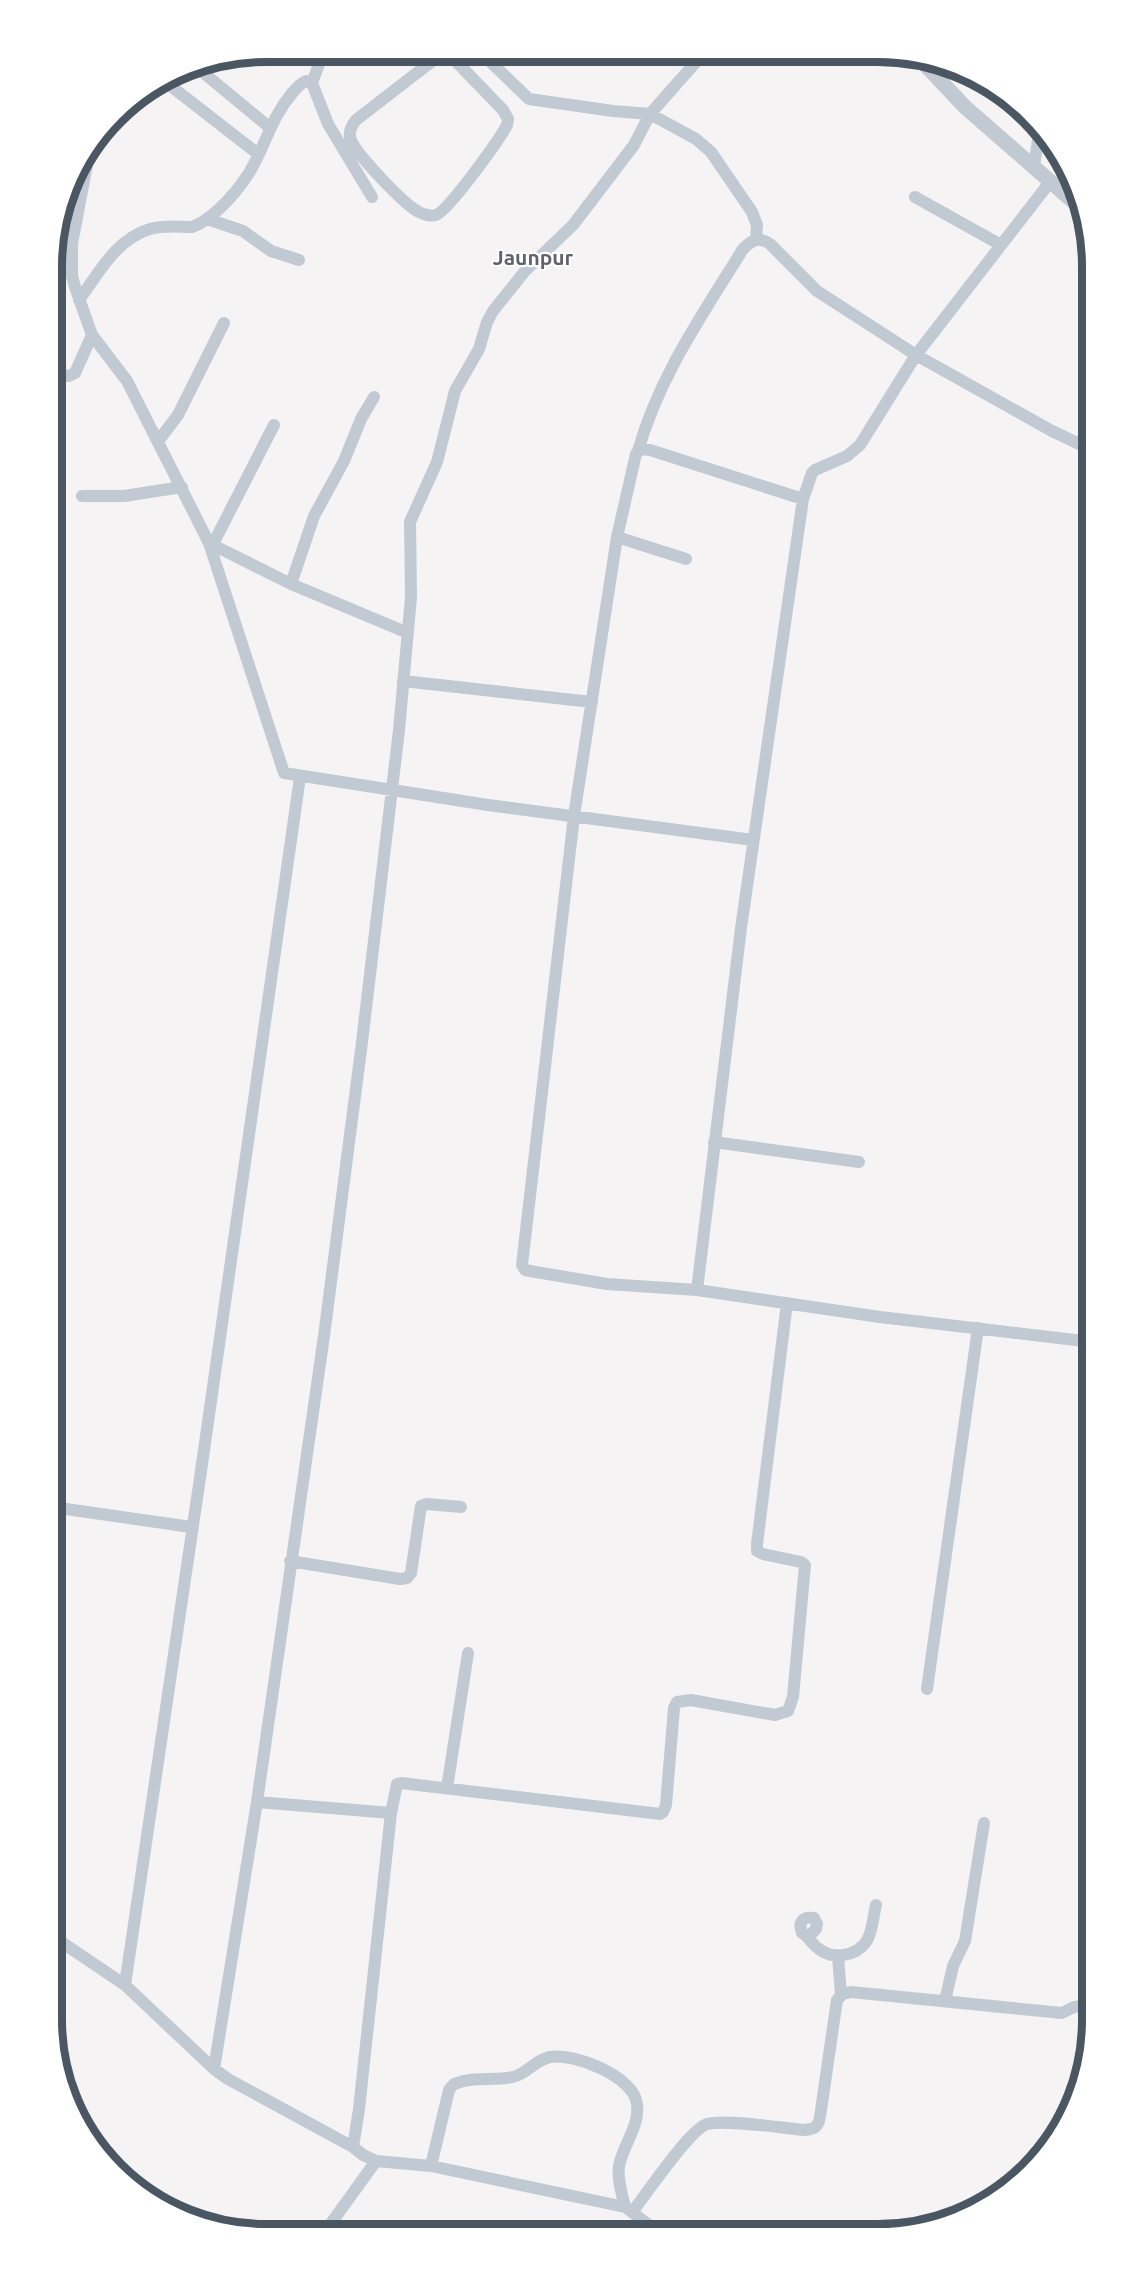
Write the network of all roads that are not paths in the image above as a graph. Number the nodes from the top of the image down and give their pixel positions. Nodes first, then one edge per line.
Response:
1 (320, 62) edge
2 (432, 62) edge
3 (455, 62) edge
4 (490, 62) edge
5 (695, 62) edge
6 (928, 68) edge
7 (202, 72) edge
8 (312, 83) junction
9 (170, 86) edge
10 (650, 114) junction
11 (269, 127) junction
12 (1038, 140) edge
13 (258, 154) junction
14 (1034, 166) junction
15 (83, 175) edge
16 (1050, 182) junction
17 (372, 197) dead end
18 (915, 197) dead end
19 (1071, 200) edge
20 (207, 219) junction
21 (756, 239) junction
22 (63, 243) edge
23 (72, 244) junction
24 (1001, 245) junction
25 (299, 260) dead end
26 (79, 300) junction
27 (224, 323) dead end
28 (92, 335) junction
29 (916, 355) junction
30 (62, 376) edge
31 (374, 398) dead end
32 (274, 424) dead end
33 (159, 440) junction
34 (1082, 445) edge
35 (638, 451) junction
36 (182, 487) junction
37 (82, 496) dead end
38 (803, 499) junction
39 (617, 537) junction
40 (211, 543) junction
41 (686, 559) dead end
42 (291, 584) junction
43 (408, 633) junction
44 (403, 681) junction
45 (592, 702) junction
46 (300, 777) junction
47 (393, 791) junction
48 (574, 816) junction
49 (753, 840) junction
50 (714, 1142) junction
51 (860, 1162) dead end
52 (697, 1290) junction
53 (787, 1303) junction
54 (978, 1328) junction
55 (1081, 1341) edge
56 (461, 1507) dead end
57 (62, 1509) edge
58 (191, 1527) junction
59 (290, 1561) junction
60 (468, 1653) dead end
61 (927, 1689) dead end
62 (447, 1788) junction
63 (258, 1802) junction
64 (391, 1813) junction
65 (984, 1823) dead end
66 (876, 1905) dead end
67 (809, 1936) dead end
68 (62, 1943) edge
69 (838, 1956) junction
70 (124, 1985) junction
71 (841, 1995) junction
72 (945, 2001) junction
73 (1081, 2006) edge
74 (214, 2069) junction
75 (353, 2147) junction
76 (376, 2161) junction
77 (431, 2166) junction
78 (629, 2209) junction
79 (330, 2224) edge
80 (649, 2224) edge

1 - 8 street
2 - 3 street
4 - 10 street
5 - 10 street
6 - 14 street
7 - 11 street
8 - 11 street
8 - 17 street
9 - 13 street
10 - 21 street
10 - 43 street
11 - 13 street
12 - 14 street
13 - 20 street
14 - 16 street
15 - 23 street
16 - 19 street
16 - 24 street
18 - 24 street
20 - 25 street
20 - 26 street
21 - 29 street
21 - 35 street
22 - 23 street
23 - 26 street
24 - 29 street
26 - 28 street
27 - 33 street
28 - 30 street
28 - 33 street
29 - 34 street
29 - 38 street
31 - 42 street
32 - 40 street
33 - 36 street
35 - 38 street
35 - 39 street
36 - 37 street
36 - 40 street
38 - 49 street
39 - 41 street
39 - 45 street
40 - 42 street
40 - 46 street
42 - 43 street
43 - 44 street
44 - 45 street
44 - 47 street
45 - 48 street
46 - 47 street
46 - 58 street
47 - 48 street
47 - 59 street
48 - 49 street
48 - 52 street
49 - 50 street
50 - 51 street
50 - 52 street
52 - 53 street
53 - 54 street
53 - 62 street
54 - 55 street
54 - 61 street
56 - 59 street
57 - 58 street
58 - 70 street
59 - 63 street
60 - 62 street
62 - 64 street
63 - 64 street
63 - 74 street
64 - 75 street
65 - 72 street
66 - 69 street
67 - 69 street
68 - 70 street
69 - 71 street
70 - 74 street
71 - 72 street
71 - 78 street
72 - 73 street
74 - 75 street
75 - 76 street
76 - 77 street
76 - 79 street
77 - 78 street
77 - 78 street
78 - 80 street

